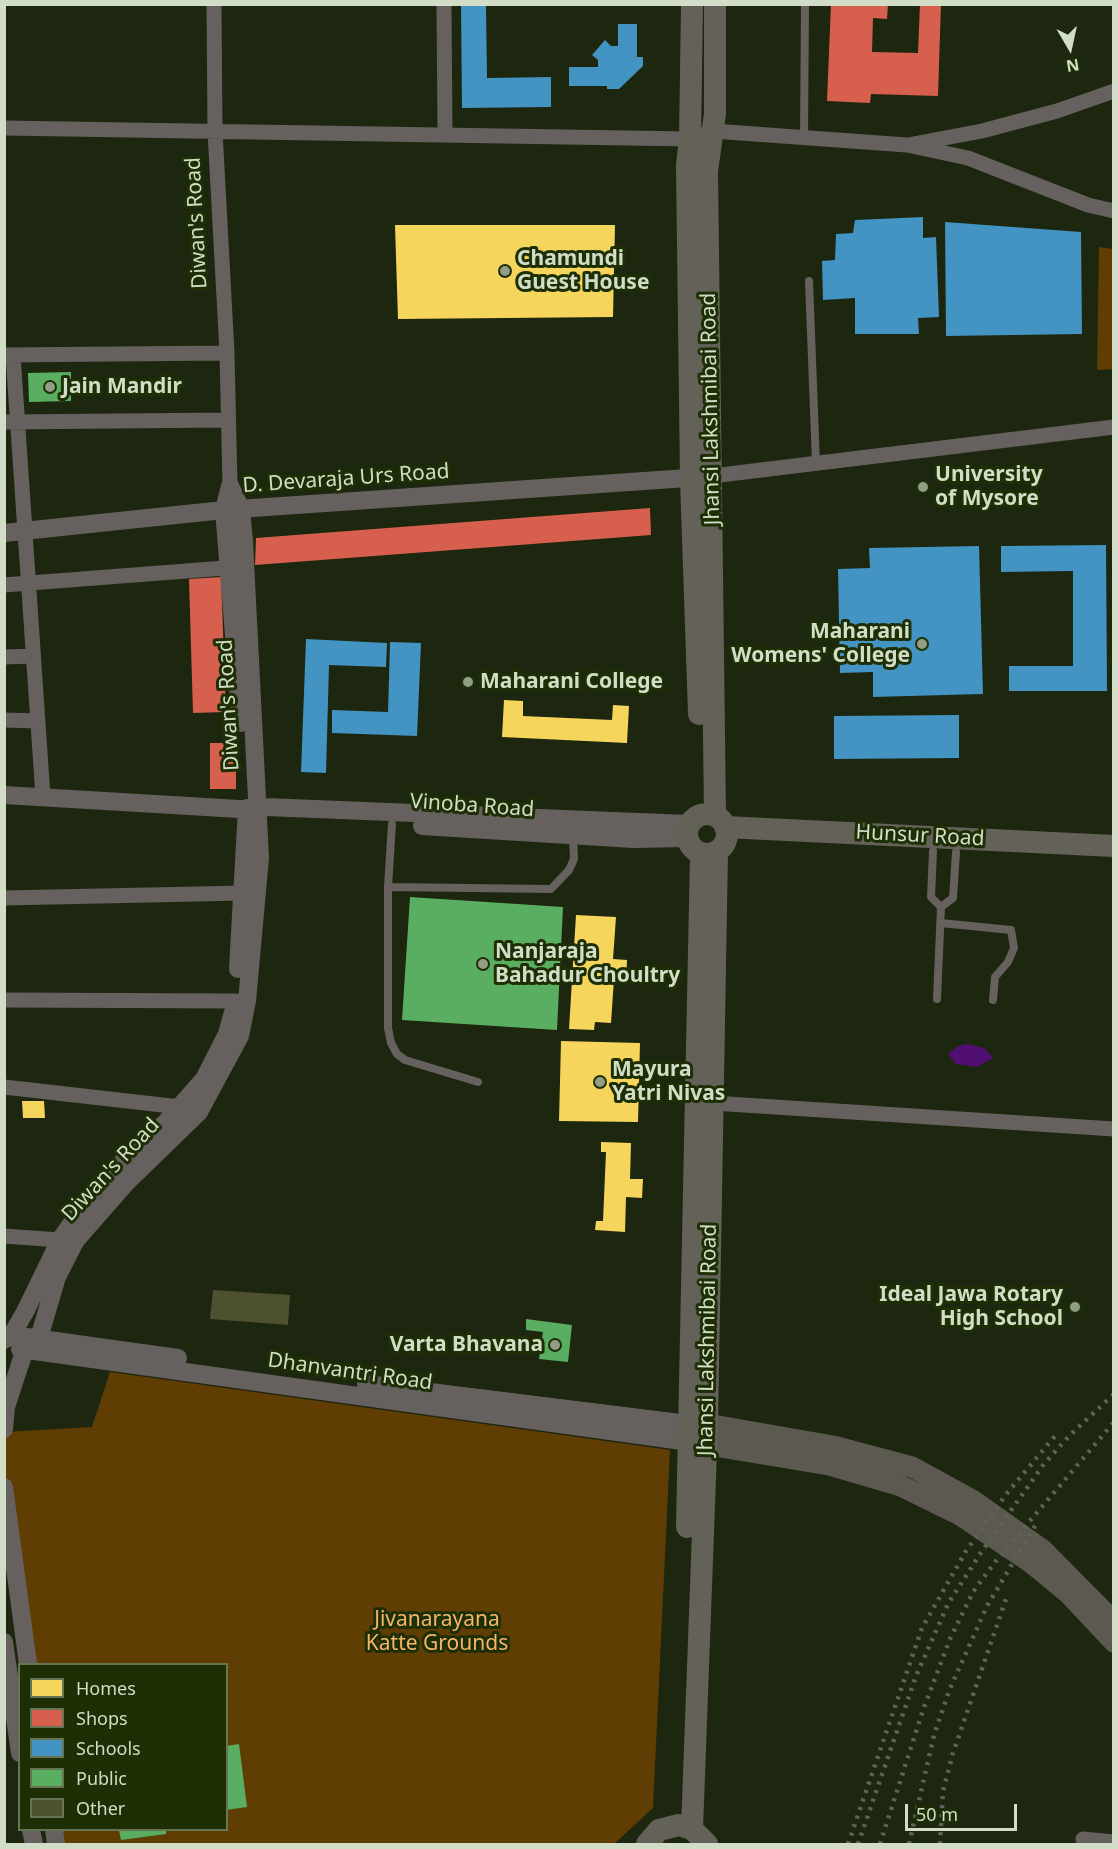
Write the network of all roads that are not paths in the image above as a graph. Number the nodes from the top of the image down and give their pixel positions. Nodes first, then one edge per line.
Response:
1 (214, 4) edge
2 (444, 4) edge
3 (692, 4) edge
4 (715, 4) edge
5 (806, 4) edge
6 (1113, 91) edge
7 (4, 128) edge
8 (215, 131) junction
9 (713, 131) junction
10 (444, 135) junction
11 (804, 138) junction
12 (690, 139) junction
13 (907, 145) junction
14 (1113, 211) edge
15 (809, 281) dead end
16 (227, 353) junction
17 (9, 355) edge
18 (228, 420) junction
19 (10, 422) edge
20 (1113, 427) edge
21 (816, 463) junction
22 (701, 477) junction
23 (230, 486) joint
24 (232, 509) junction
25 (24, 531) junction
26 (4, 533) edge
27 (237, 567) junction
28 (28, 583) junction
29 (4, 585) edge
30 (33, 656) junction
31 (4, 657) edge
32 (4, 720) edge
33 (38, 721) junction
34 (4, 795) edge
35 (43, 797) junction
36 (252, 809) junction
37 (392, 824) junction
38 (708, 833) junction
39 (573, 836) junction
40 (1113, 846) edge
41 (933, 851) junction
42 (956, 852) junction
43 (1113, 860) edge
44 (388, 887) junction
45 (244, 893) junction
46 (4, 898) edge
47 (941, 907) junction
48 (941, 923) junction
49 (937, 999) dead end
50 (4, 1000) edge
51 (993, 1000) dead end
52 (236, 1001) junction
53 (478, 1082) dead end
54 (4, 1087) edge
55 (713, 1102) junction
56 (180, 1107) junction
57 (1113, 1129) edge
58 (4, 1236) edge
59 (60, 1240) junction
60 (6, 1339) edge
61 (32, 1344) junction
62 (4, 1429) edge
63 (697, 1433) junction
64 (4, 1487) edge
65 (1113, 1622) edge
66 (4, 1642) edge
67 (1113, 1642) edge
68 (28, 1663) edge
69 (18, 1739) edge
70 (692, 1833) edge
71 (1083, 1839) dead end
72 (1113, 1842) edge
73 (647, 1845) edge

1 - 8 street, Diwan's Road
2 - 10 street
3 - 12 main road, Jhansi Lakshmibai Road
4 - 9 main road, Jhansi Lakshmibai Road
5 - 11 lane
6 - 13 street
7 - 8 street
8 - 10 street
8 - 16 street, Diwan's Road
9 - 11 street
9 - 12 street
9 - 22 main road, Jhansi Lakshmibai Road
10 - 12 street
11 - 13 street
12 - 22 main road, Jhansi Lakshmibai Road
13 - 14 street
15 - 21 lane
16 - 17 street
16 - 18 street, Diwan's Road
17 - 19 street
18 - 19 street
18 - 23 street, Diwan's Road
19 - 25 street
20 - 21 street
21 - 22 street
22 - 24 street, D. Devaraja Urs Road
22 - 38 main road, Jhansi Lakshmibai Road
23 - 24 street, Diwan's Road
24 - 25 street, D. Devaraja Urs Road
24 - 27 street, Diwan's Road
25 - 26 street, D. Devaraja Urs Road
25 - 28 street
27 - 28 street
27 - 36 street, Diwan's Road
28 - 29 street
28 - 30 street
30 - 31 street
30 - 33 street
32 - 33 street
33 - 35 street
34 - 35 street, Vinoba Road
35 - 36 street, Vinoba Road
36 - 37 street, Vinoba Road
36 - 38 street, Vinoba Road
36 - 45 street
36 - 61 street, Diwan's Road
37 - 39 street, Vinoba Road
37 - 44 lane
38 - 39 street, Vinoba Road
38 - 40 main road, Hunsur Road
38 - 41 main road
38 - 55 main road, Jhansi Lakshmibai Road
38 - 63 main road, Jhansi Lakshmibai Road
39 - 44 lane
41 - 42 main road
41 - 47 lane
42 - 43 main road
42 - 47 lane
44 - 53 lane
45 - 46 street
45 - 52 street
47 - 48 lane
48 - 49 lane
48 - 51 lane
50 - 52 street
52 - 56 street
54 - 56 street
55 - 57 street
55 - 63 main road, Jhansi Lakshmibai Road
56 - 59 street
58 - 59 street
59 - 60 street
60 - 61 street, Dhanvantri Road
61 - 62 street, Diwan's Road
61 - 63 street, Dhanvantri Road
63 - 65 main road
63 - 67 main road
63 - 70 main road, Jhansi Lakshmibai Road
64 - 68 street
66 - 69 street
70 - 73 main road
71 - 72 street

